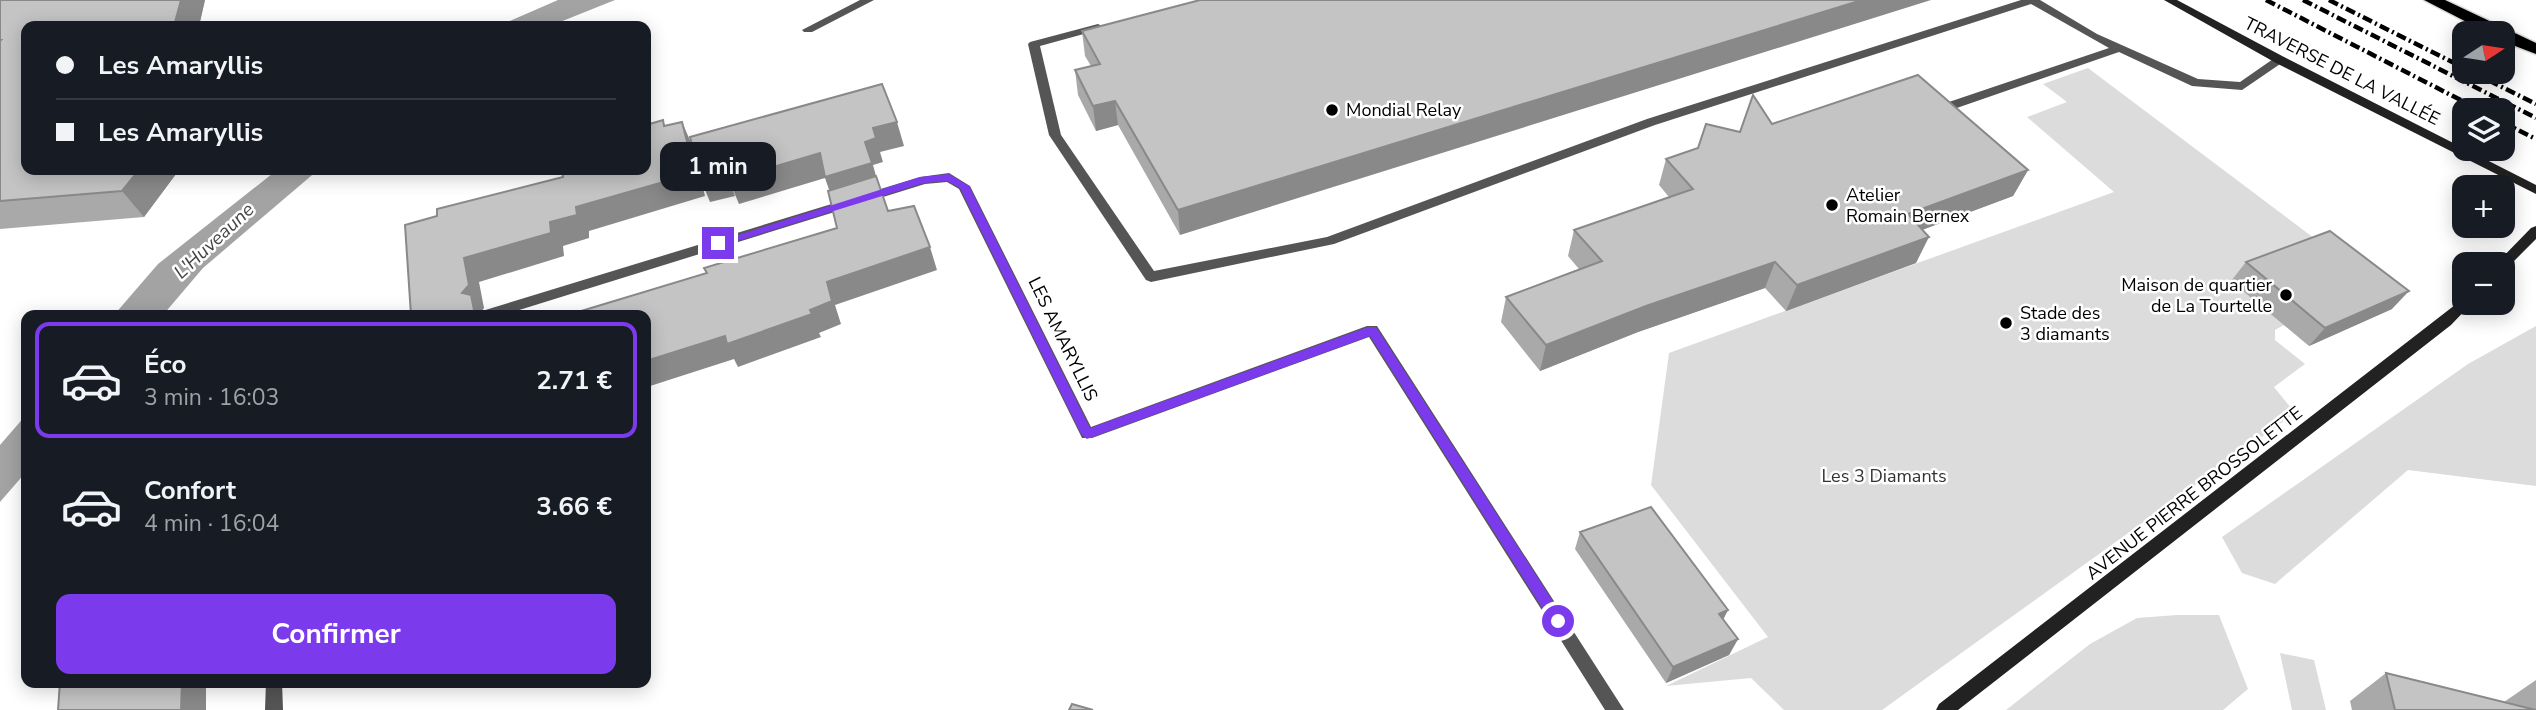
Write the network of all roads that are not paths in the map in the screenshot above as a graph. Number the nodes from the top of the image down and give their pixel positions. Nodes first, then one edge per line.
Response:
1 (869, 0) edge
2 (2032, 0) edge
3 (2169, 0) edge
4 (2432, 0) edge
5 (2475, 21) edge
6 (1111, 24) edge
7 (808, 30) dead end
8 (2515, 40) edge
9 (2119, 48) junction
10 (2536, 49) edge
11 (2280, 60) junction
12 (1947, 107) edge
13 (2536, 190) edge
14 (2536, 231) edge
15 (2515, 252) edge
16 (503, 310) edge
17 (2452, 315) edge
18 (274, 688) edge
19 (274, 710) edge
20 (1615, 710) edge
21 (1945, 710) edge

1 - 7 street
2 - 6 street
2 - 9 street
3 - 11 street, TRAVERSE DE LA VALLÉE
4 - 5 highway
8 - 10 highway
9 - 11 street
9 - 12 street
11 - 13 street, TRAVERSE DE LA VALLÉE
14 - 15 street
16 - 20 street, LES AMARYLLIS
17 - 21 street, AVENUE PIERRE BROSSOLETTE
18 - 19 street

